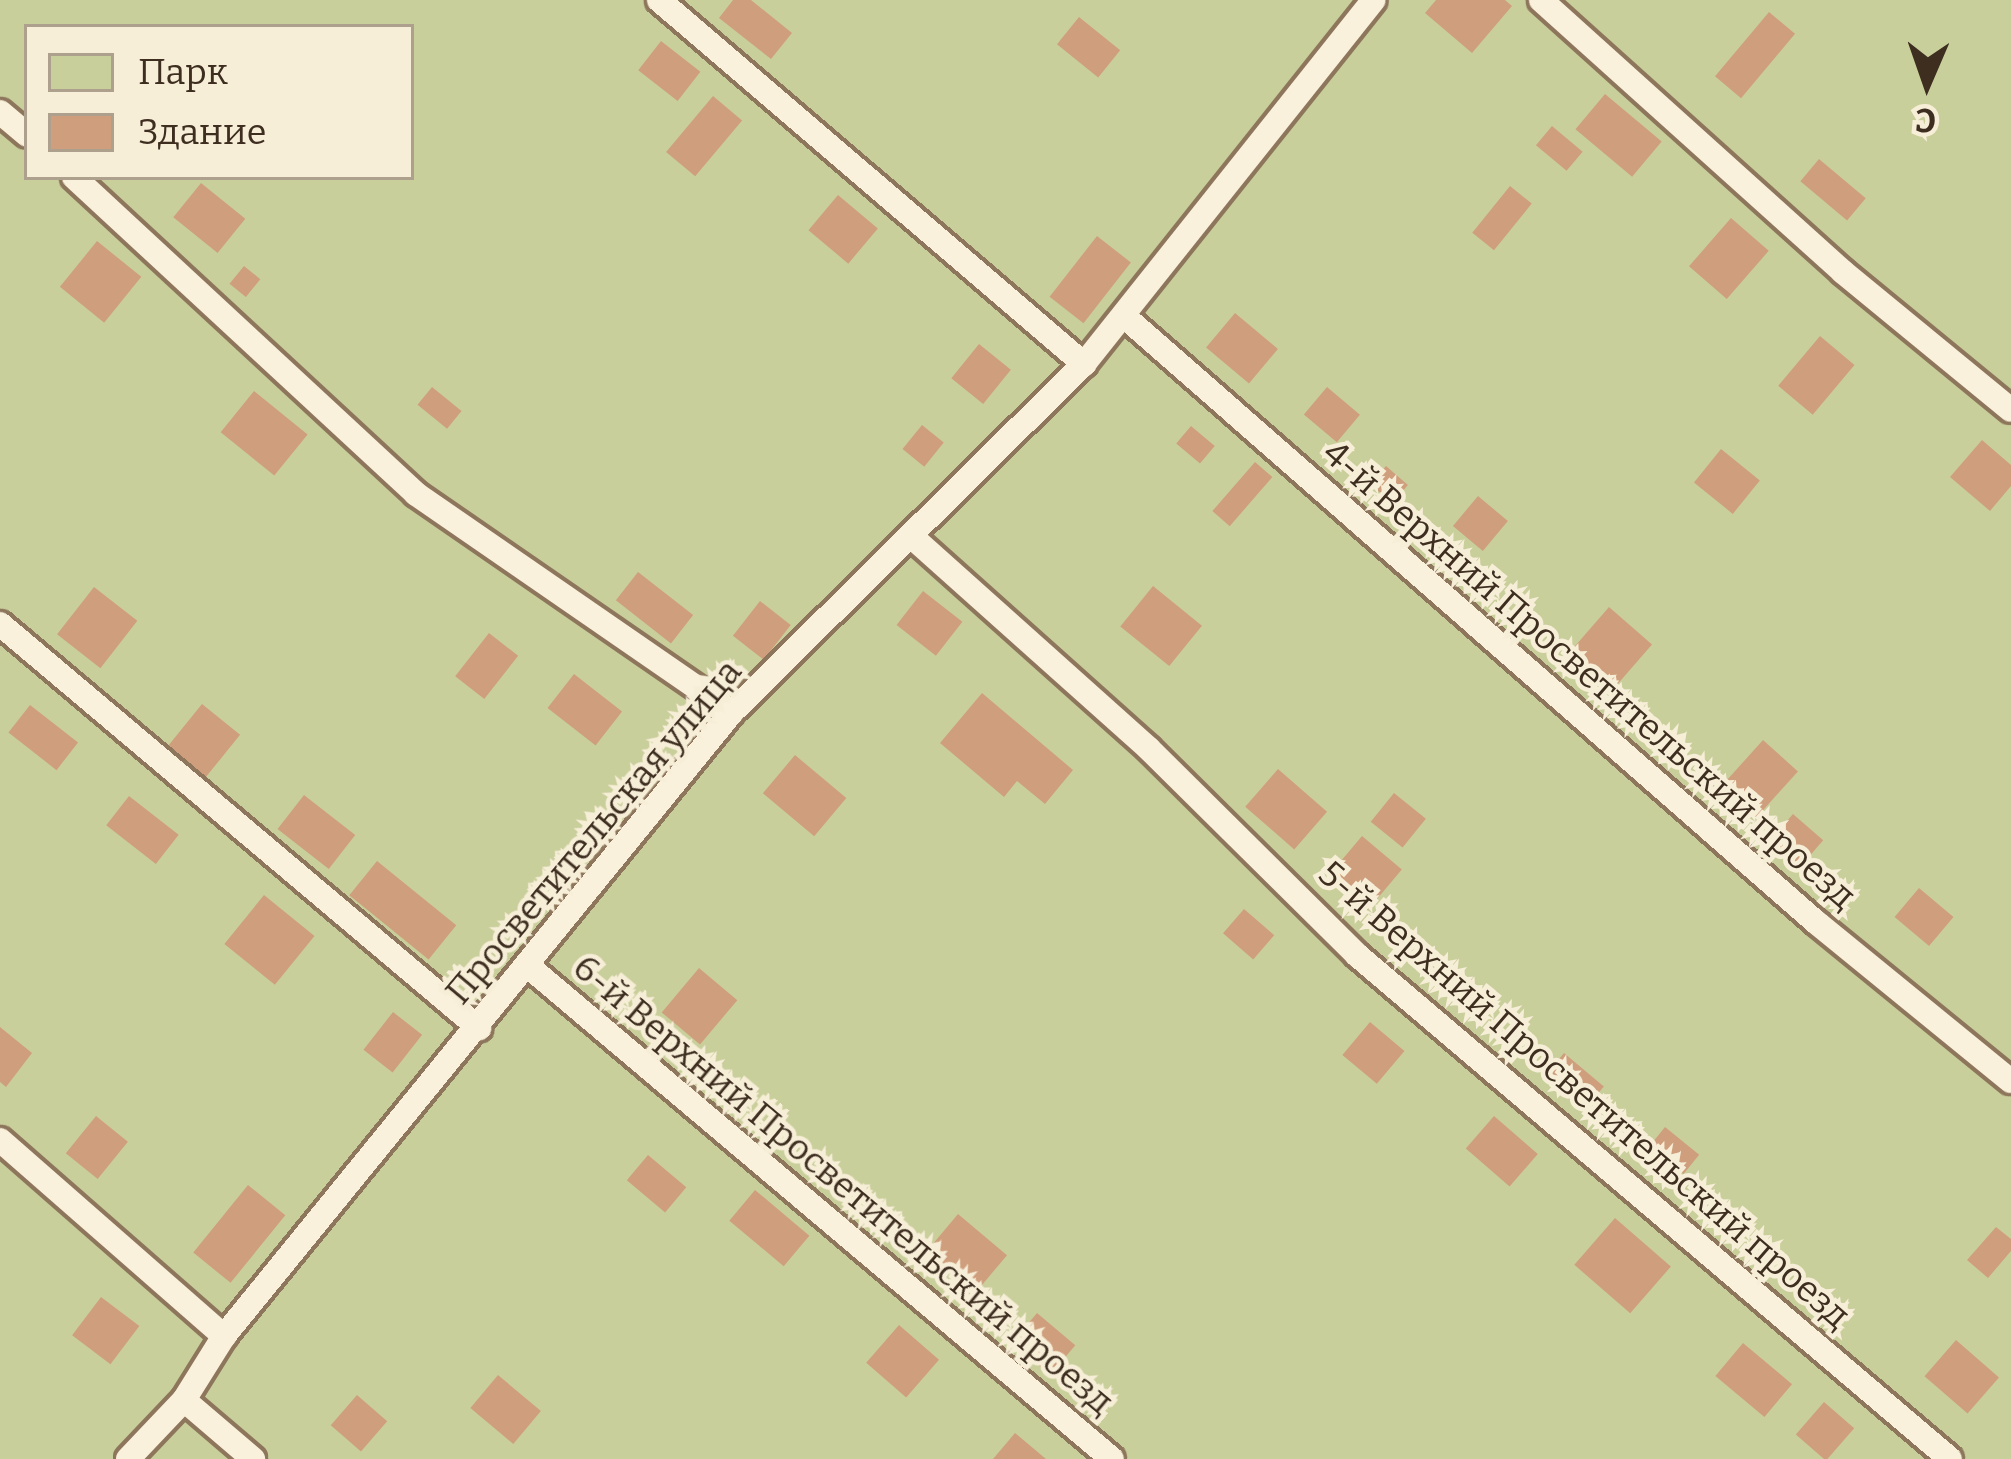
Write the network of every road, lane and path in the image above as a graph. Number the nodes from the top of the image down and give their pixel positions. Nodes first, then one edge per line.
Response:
1 (659, 0) edge
2 (1374, 0) edge
3 (1541, 0) edge
4 (0, 112) edge
5 (24, 132) edge
6 (77, 180) edge
7 (1124, 316) junction
8 (1084, 364) junction
9 (2011, 410) edge
10 (911, 536) junction
11 (0, 624) edge
12 (732, 712) junction
13 (528, 966) junction
14 (478, 1028) junction
15 (2011, 1082) edge
16 (0, 1140) edge
17 (224, 1336) junction
18 (184, 1400) junction
19 (128, 1459) edge
20 (253, 1459) edge
21 (1112, 1459) edge
22 (1950, 1459) edge

1 - 8 lane
2 - 7 lane, Просветительская улица
3 - 9 lane
4 - 5 lane
6 - 12 lane
7 - 8 lane, Просветительская улица
7 - 15 lane, 4-й Верхний Просветительский проезд
8 - 10 lane, Просветительская улица
10 - 12 lane, Просветительская улица
10 - 22 lane, 5-й Верхний Просветительский проезд
11 - 14 lane
12 - 13 lane, Просветительская улица
13 - 14 lane, Просветительская улица
13 - 21 lane, 6-й Верхний Просветительский проезд
14 - 17 lane, Просветительская улица
16 - 17 lane
17 - 18 lane, Просветительская улица
18 - 19 lane, Просветительская улица
18 - 20 lane

